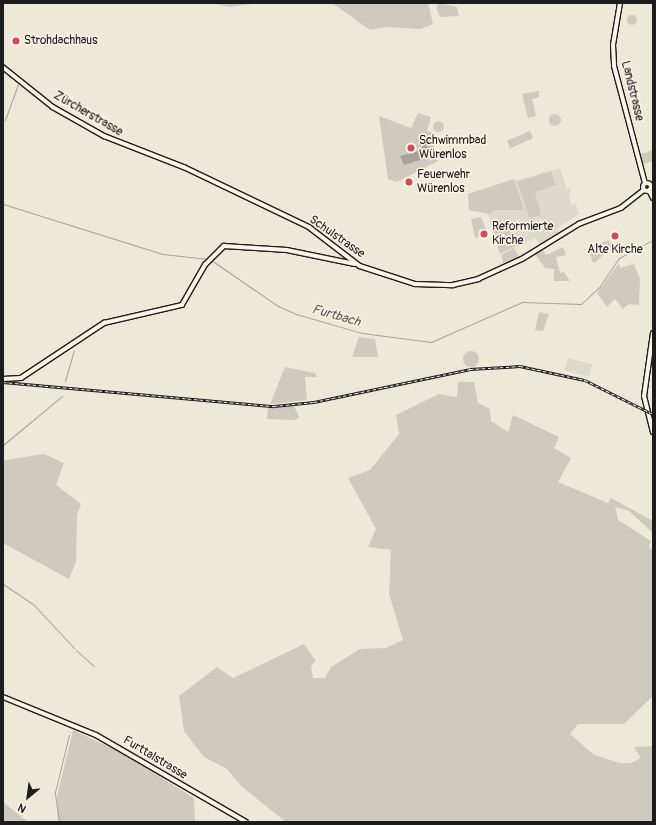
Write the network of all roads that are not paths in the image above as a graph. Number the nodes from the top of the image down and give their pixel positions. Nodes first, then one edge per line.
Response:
1 (620, 3) edge
2 (3, 67) edge
3 (127, 147) joint
4 (645, 183) junction
5 (646, 190) junction
6 (653, 198) edge
7 (355, 264) junction
8 (653, 333) edge
9 (3, 379) edge
10 (653, 432) edge
11 (3, 697) edge
12 (246, 822) edge

1 - 4 main road, Landstrasse
2 - 3 street, Zürcherstrasse
3 - 7 street, Schulstrasse
4 - 5 main road
4 - 5 main road
5 - 6 main road
5 - 7 street, Schulstrasse
7 - 9 street
8 - 10 main road
11 - 12 main road, Furttalstrasse

